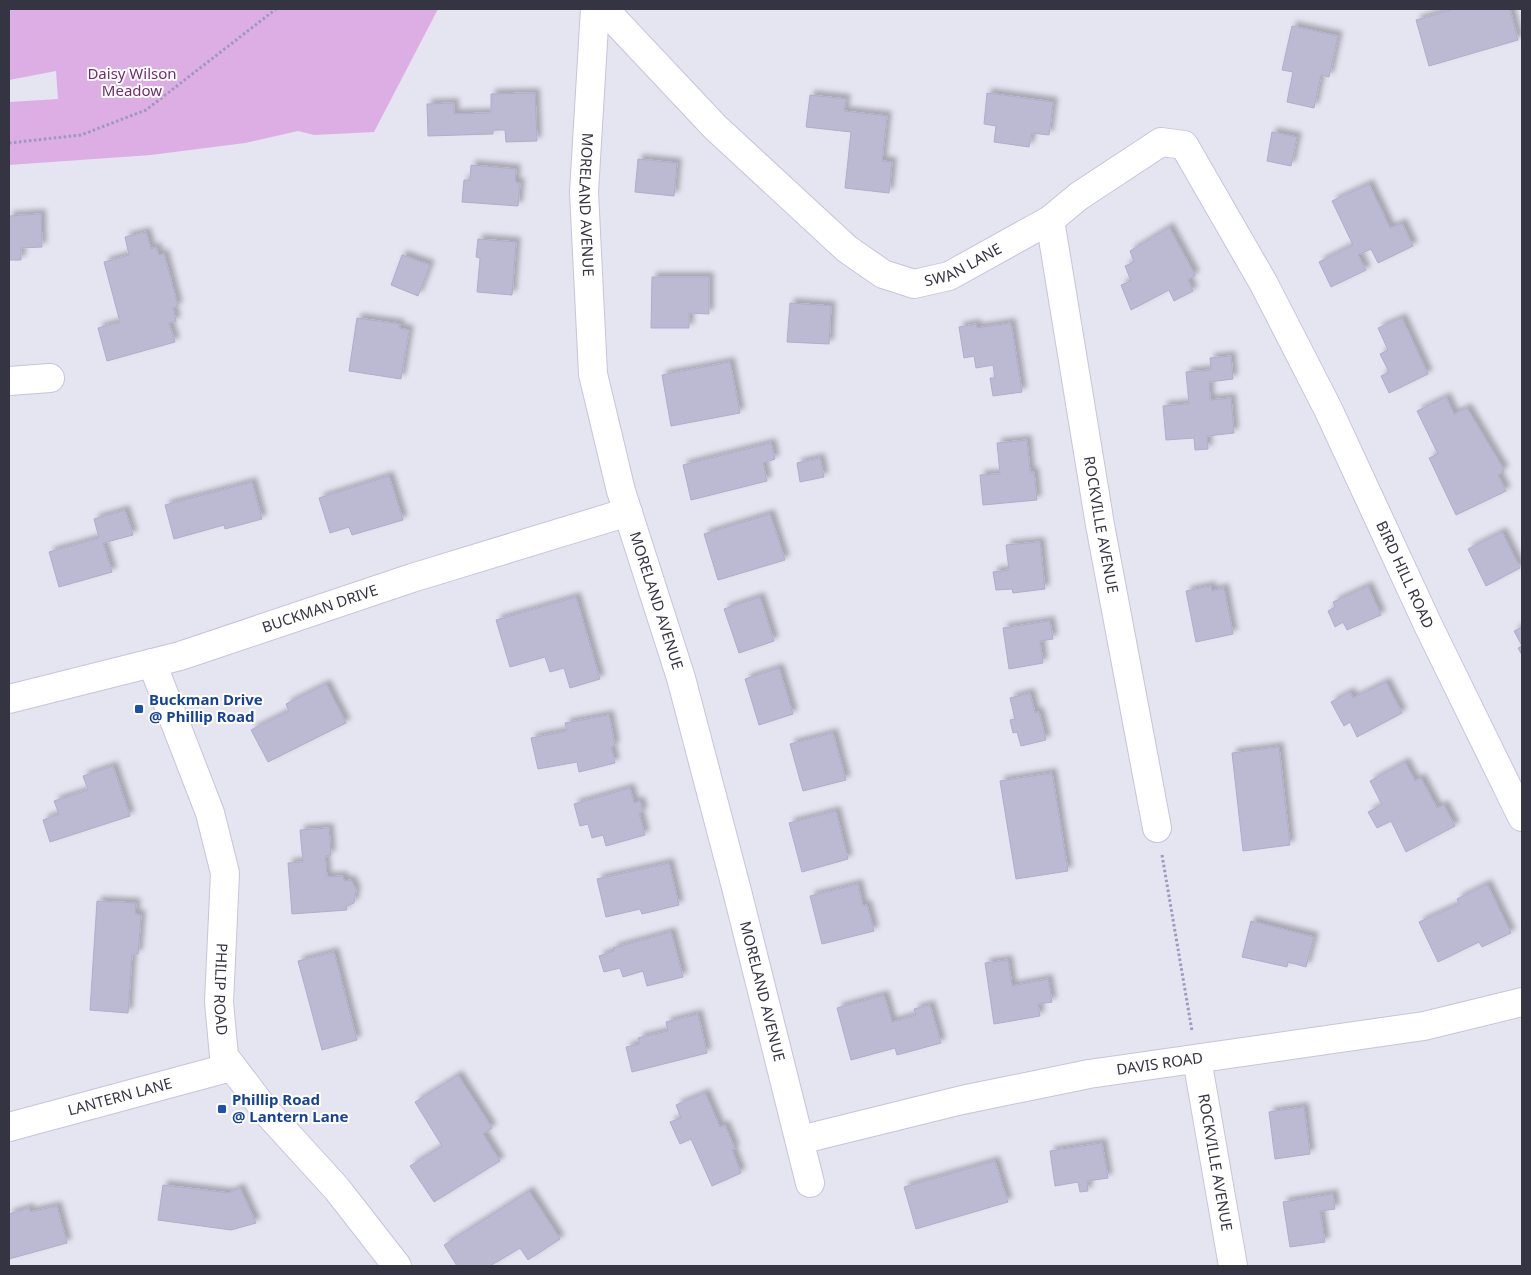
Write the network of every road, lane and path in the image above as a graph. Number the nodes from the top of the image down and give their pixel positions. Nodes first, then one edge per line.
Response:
1 (276, 9) edge
2 (595, 9) edge
3 (604, 9) edge
4 (9, 143) edge
5 (1050, 220) junction
6 (1290, 332) joint
7 (50, 378) dead end
8 (9, 381) edge
9 (628, 512) junction
10 (152, 663) junction
11 (9, 699) edge
12 (1522, 817) edge
13 (1157, 828) joint
14 (1522, 1002) edge
15 (1197, 1059) junction
16 (231, 1067) junction
17 (9, 1127) edge
18 (800, 1140) junction
19 (810, 1183) dead end
20 (397, 1266) edge
21 (1233, 1266) edge

1 - 4 path
2 - 9 street, MORELAND AVENUE
3 - 5 street, SWAN LANE
5 - 6 street, SWAN LANE
5 - 13 street, ROCKVILLE AVENUE
6 - 12 street, BIRD HILL ROAD
7 - 8 street
9 - 10 street, BUCKMAN DRIVE
9 - 18 street, MORELAND AVENUE
10 - 11 street, BUCKMAN DRIVE
10 - 16 street, PHILIP ROAD
13 - 15 path
14 - 15 street, DAVIS ROAD
15 - 18 street, DAVIS ROAD
15 - 21 street, ROCKVILLE AVENUE
16 - 17 street, LANTERN LANE
16 - 20 street, PHILIP ROAD
18 - 19 street, MORELAND AVENUE

